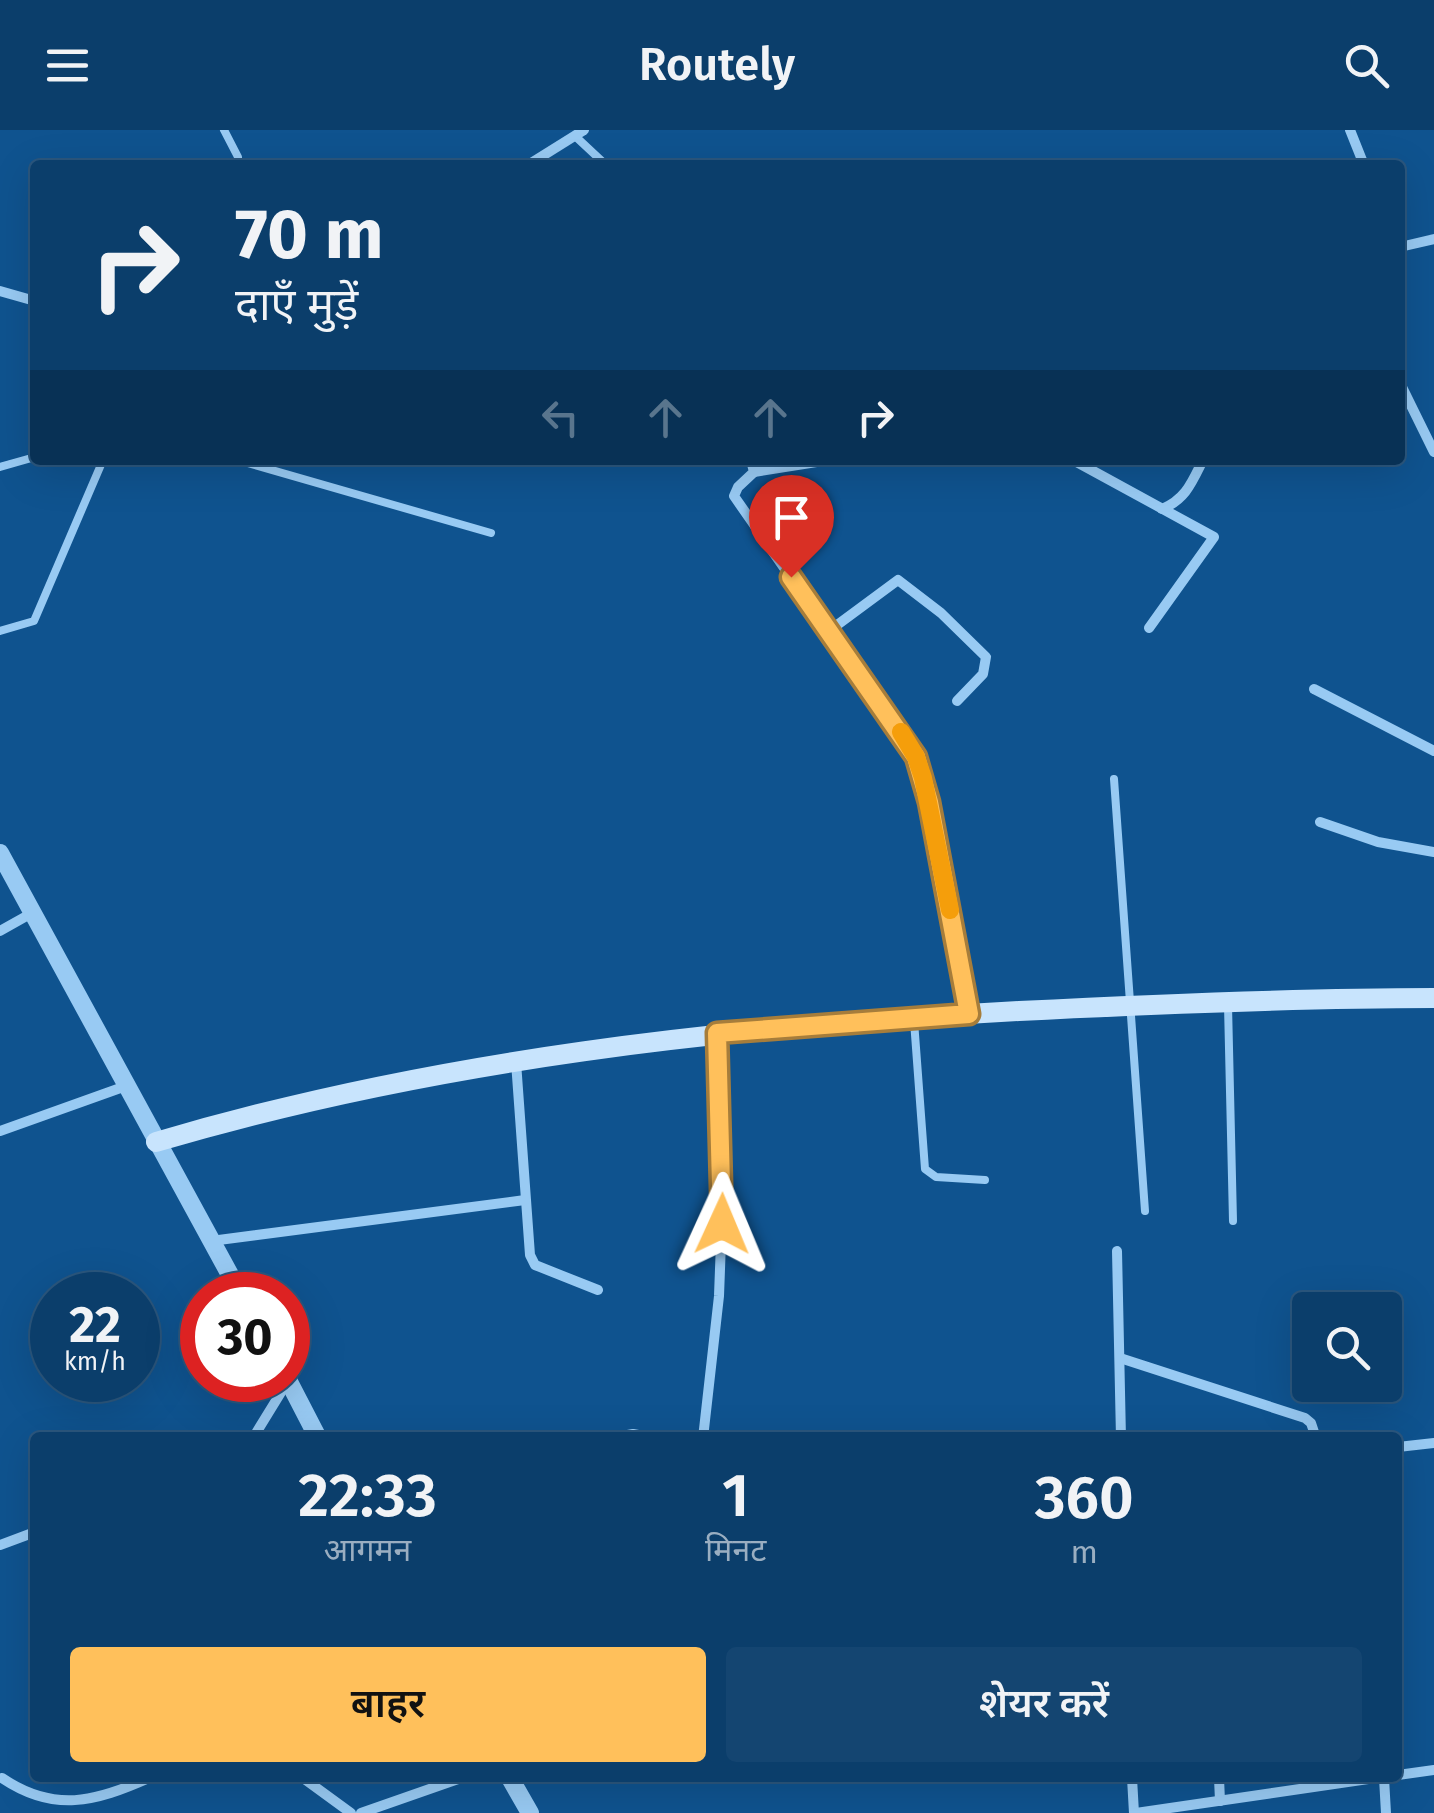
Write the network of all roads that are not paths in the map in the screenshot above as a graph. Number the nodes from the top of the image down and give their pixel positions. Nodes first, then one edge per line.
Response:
1 (224, 130) edge
2 (1350, 130) edge
3 (580, 133) edge
4 (238, 160) edge
5 (536, 160) edge
6 (602, 160) edge
7 (1362, 160) edge
8 (1434, 239) edge
9 (1405, 246) edge
10 (0, 292) edge
11 (30, 300) edge
12 (1405, 393) edge
13 (1434, 452) edge
14 (30, 458) edge
15 (100, 465) edge
16 (254, 465) edge
17 (1082, 465) edge
18 (1200, 465) edge
19 (752, 466) edge
20 (0, 467) edge
21 (1162, 508) junction
22 (492, 533) dead end
23 (1150, 628) dead end
24 (830, 630) junction
25 (0, 631) edge
26 (1314, 689) dead end
27 (957, 701) dead end
28 (1434, 751) edge
29 (1114, 778) dead end
30 (1320, 822) dead end
31 (1434, 852) edge
32 (0, 853) edge
33 (32, 913) junction
34 (0, 931) edge
35 (1434, 998) edge
36 (1228, 1000) junction
37 (1132, 1005) junction
38 (969, 1014) junction
39 (914, 1017) junction
40 (717, 1033) junction
41 (516, 1061) junction
42 (126, 1086) junction
43 (0, 1130) edge
44 (156, 1142) junction
45 (985, 1180) dead end
46 (525, 1200) junction
47 (1146, 1212) dead end
48 (1233, 1222) dead end
49 (211, 1240) junction
50 (1117, 1251) dead end
51 (228, 1272) edge
52 (598, 1290) dead end
53 (1120, 1358) junction
54 (275, 1402) edge
55 (299, 1402) edge
56 (257, 1432) edge
57 (315, 1432) edge
58 (705, 1432) edge
59 (1121, 1432) edge
60 (1314, 1432) edge
61 (1434, 1443) edge
62 (1402, 1446) edge
63 (30, 1534) edge
64 (0, 1546) edge
65 (1434, 1770) edge
66 (1402, 1774) edge
67 (2, 1778) edge
68 (138, 1782) edge
69 (308, 1782) edge
70 (449, 1782) edge
71 (512, 1782) edge
72 (1132, 1782) edge
73 (1219, 1782) edge
74 (1330, 1782) edge
75 (1384, 1782) edge
76 (1220, 1800) junction
77 (351, 1813) edge
78 (361, 1813) edge
79 (530, 1813) edge
80 (1135, 1813) edge
81 (1386, 1813) edge

1 - 4 lane
2 - 7 street
3 - 5 street
3 - 6 lane
8 - 9 street
10 - 11 street
12 - 13 street
14 - 20 lane
15 - 25 lane
16 - 22 lane
17 - 21 street
18 - 21 street
19 - 24 street
21 - 23 street
24 - 27 street
24 - 38 street
26 - 28 street
29 - 37 lane
30 - 31 street
32 - 33 street
33 - 34 street
33 - 42 street
35 - 36 main road
36 - 37 main road
36 - 48 lane
37 - 38 main road
37 - 47 lane
38 - 39 main road
39 - 40 main road
39 - 45 lane
40 - 41 main road
40 - 58 street
41 - 44 main road
41 - 46 street
42 - 43 street
42 - 44 street
44 - 49 street
46 - 49 street
46 - 52 street
49 - 51 street
50 - 53 street
53 - 59 street
53 - 60 street
54 - 56 street
55 - 57 street
61 - 62 street
63 - 64 street
65 - 66 street
67 - 68 street
69 - 77 street
70 - 78 street
71 - 79 street
72 - 80 street
73 - 76 street
74 - 76 street
75 - 81 street
76 - 80 street

